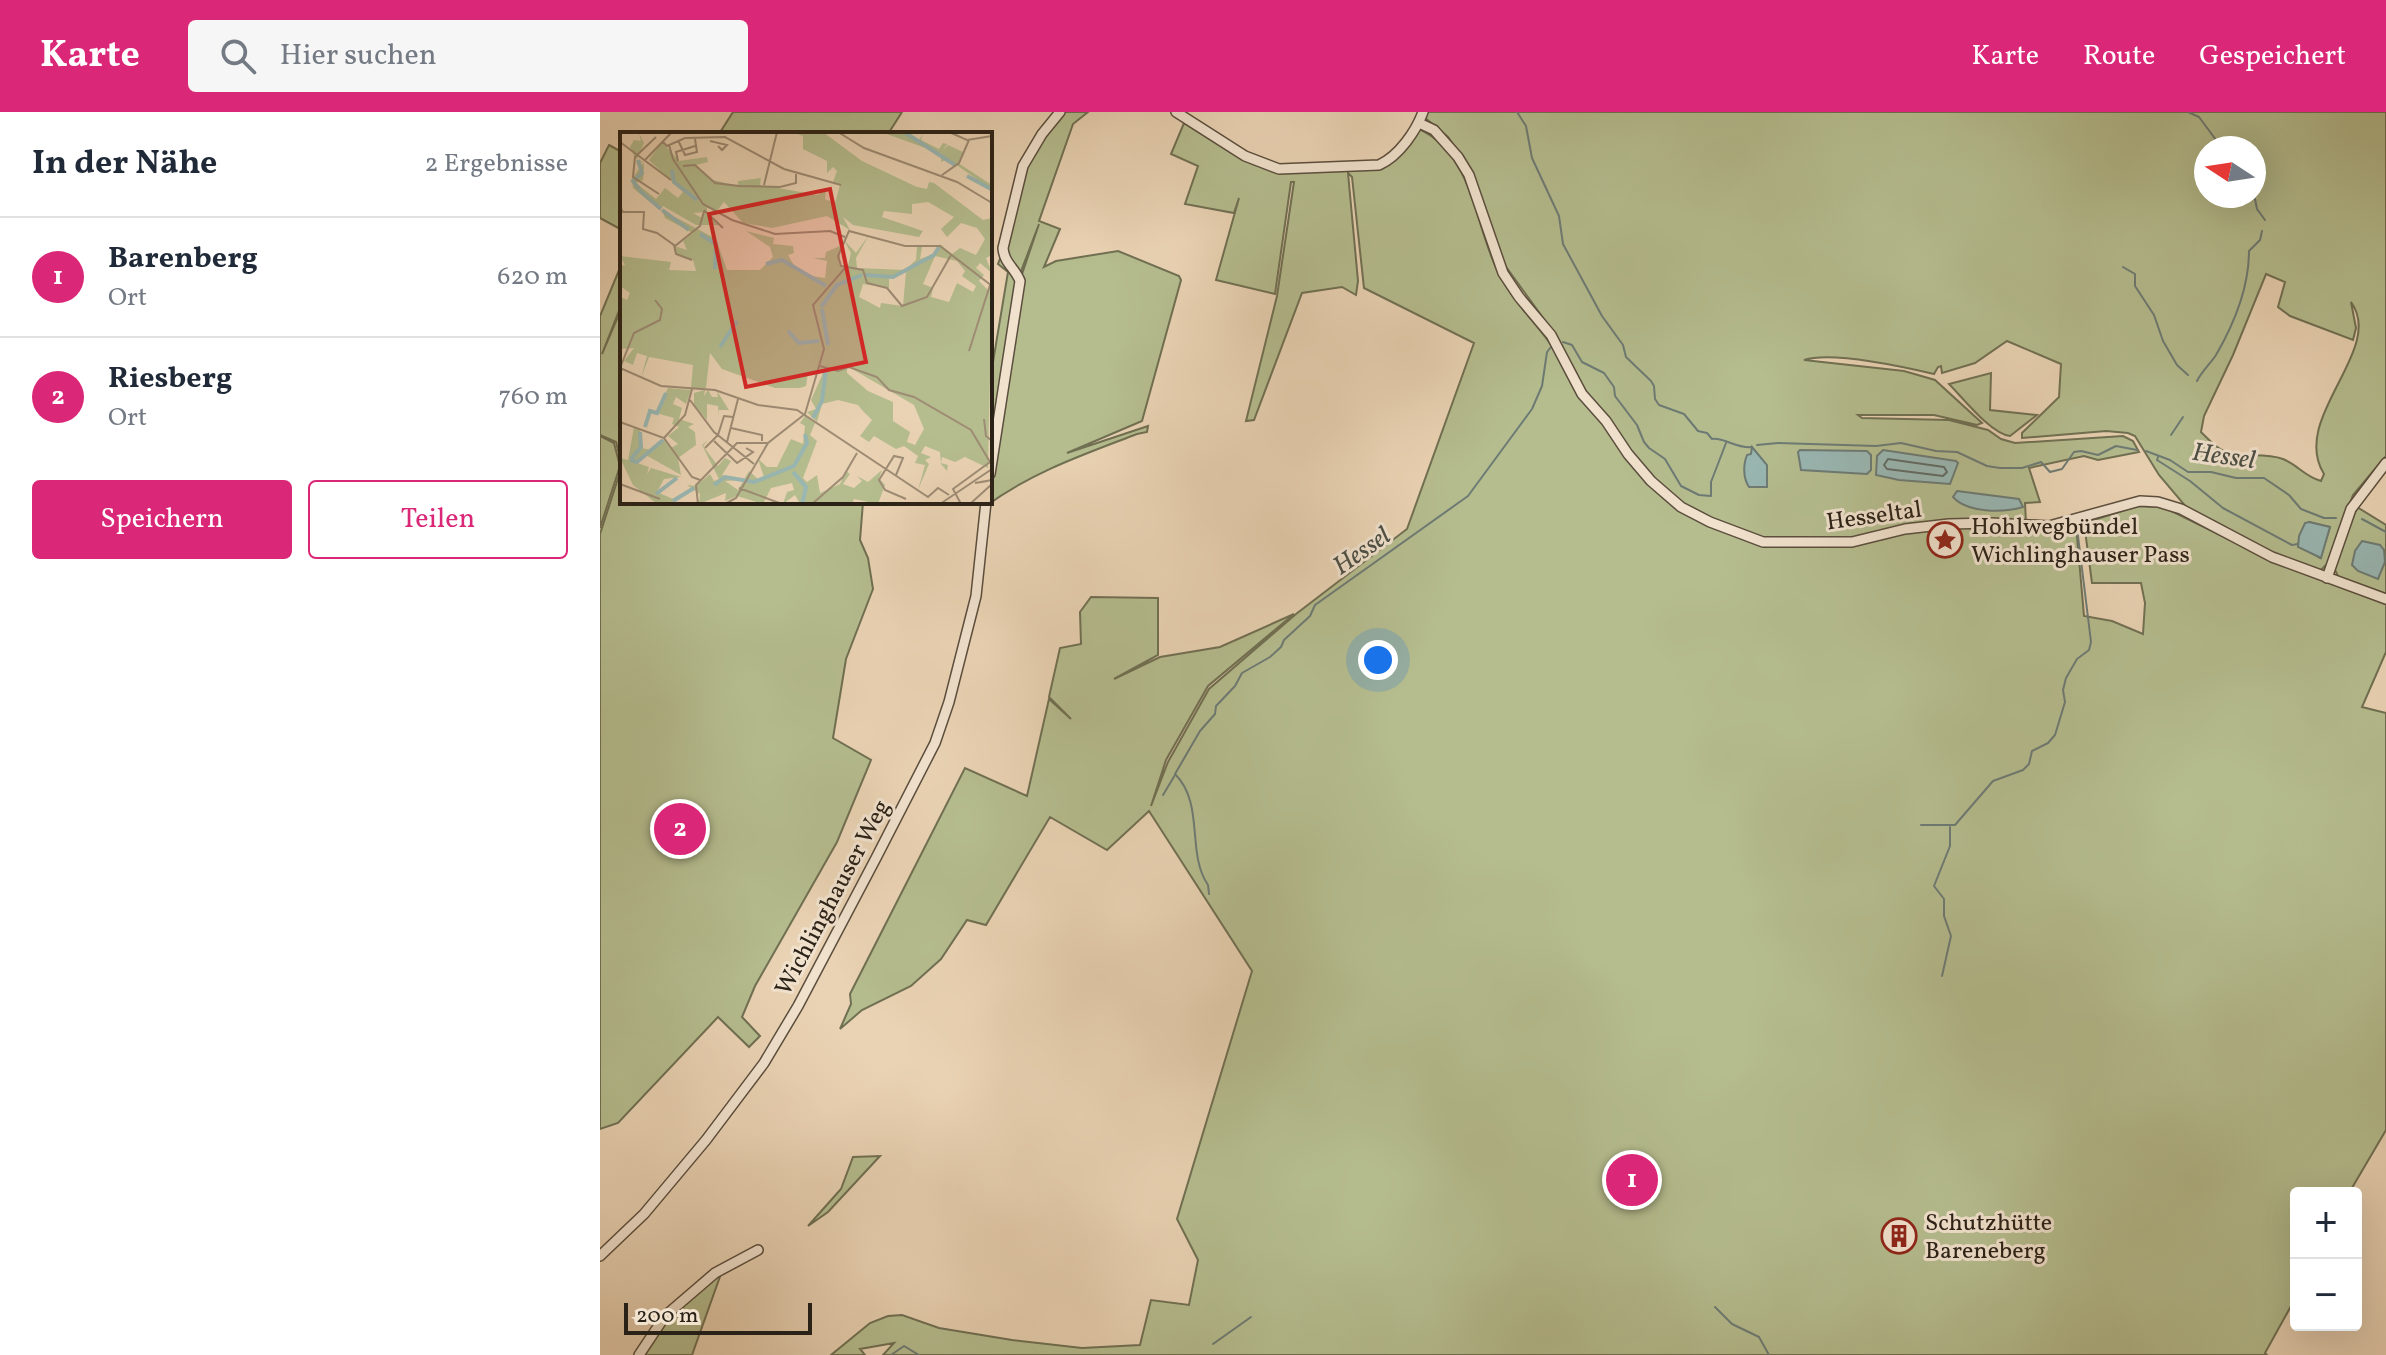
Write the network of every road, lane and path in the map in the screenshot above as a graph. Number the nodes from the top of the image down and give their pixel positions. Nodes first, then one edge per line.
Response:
1 (1060, 112) edge
2 (1176, 112) edge
3 (1423, 112) edge
4 (1419, 123) junction
5 (992, 461) edge
6 (2386, 463) edge
7 (986, 504) edge
8 (2327, 578) junction
9 (2386, 599) edge
10 (758, 1250) dead end
11 (600, 1256) edge
12 (639, 1355) edge

1 - 5 street
2 - 4 street
3 - 4 street
4 - 8 street, Hesseltal
6 - 8 street
7 - 11 street, Wichlinghauser Weg
8 - 9 street, Hesseltal
10 - 12 street

